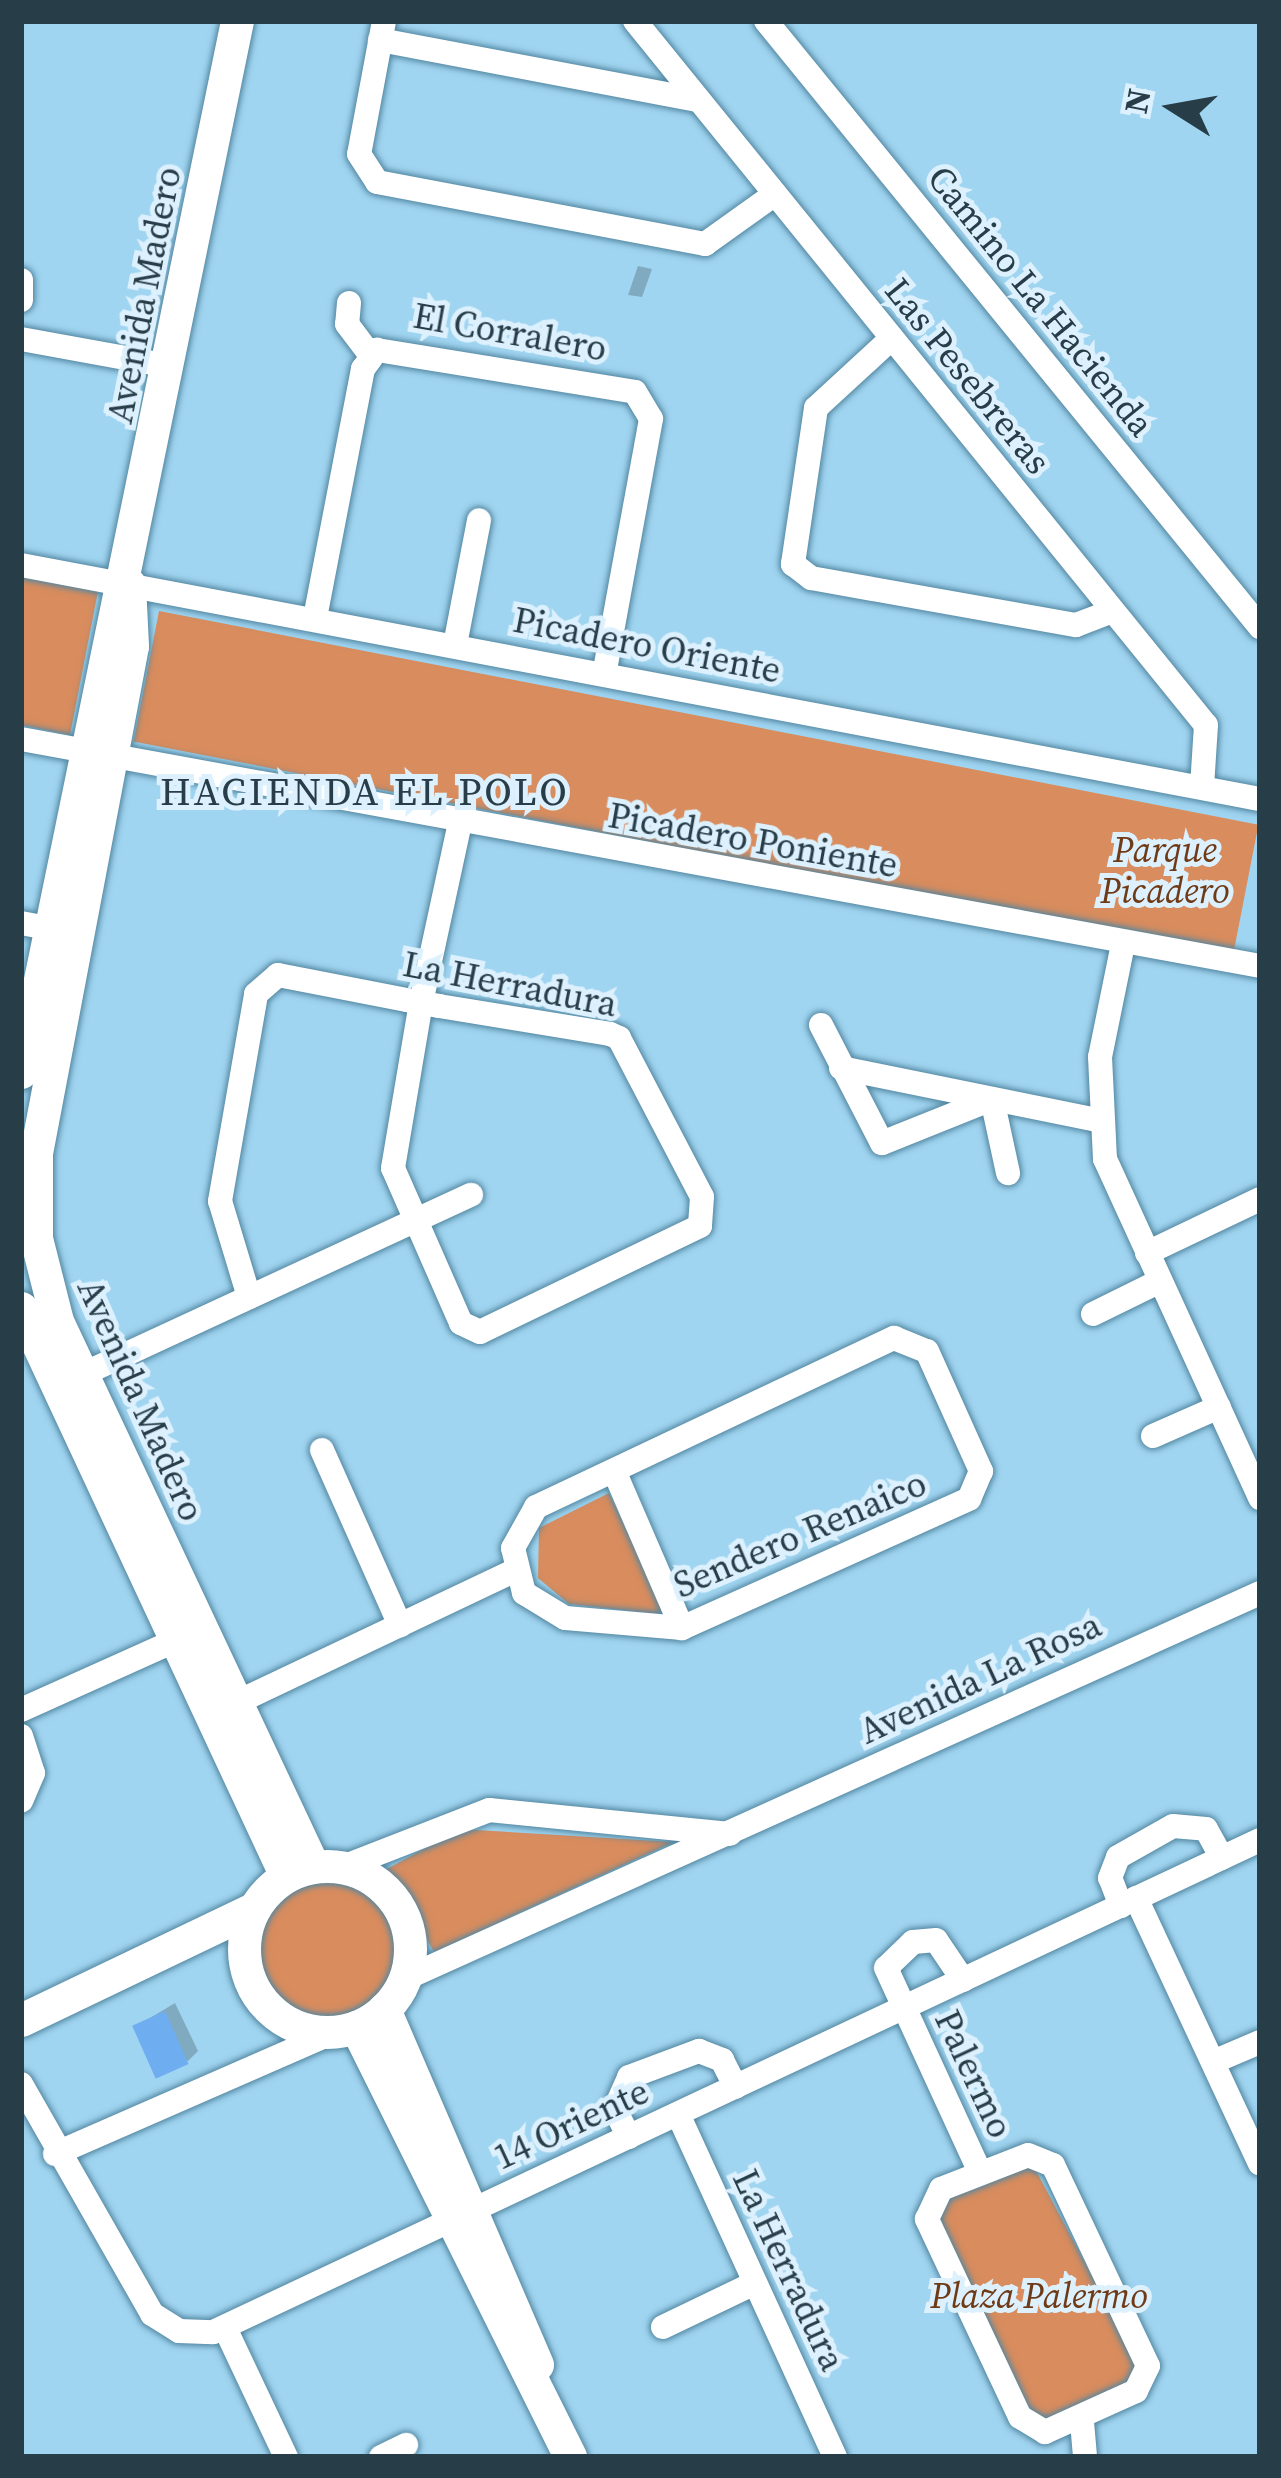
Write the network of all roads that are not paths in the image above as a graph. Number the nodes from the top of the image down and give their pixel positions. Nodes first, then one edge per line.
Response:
1 (237, 21) edge
2 (634, 21) edge
3 (766, 21) edge
4 (382, 31) edge
5 (698, 100) junction
6 (776, 194) junction
7 (349, 303) dead end
8 (892, 338) junction
9 (21, 339) edge
10 (370, 356) junction
11 (169, 366) junction
12 (479, 520) dead end
13 (21, 565) edge
14 (129, 584) junction
15 (1111, 612) junction
16 (315, 618) junction
17 (1260, 627) edge
18 (455, 646) junction
19 (604, 674) junction
20 (21, 739) edge
21 (96, 753) junction
22 (1202, 787) junction
23 (1260, 799) edge
24 (460, 823) junction
25 (49, 928) edge
26 (1123, 944) junction
27 (1260, 966) edge
28 (422, 1003) junction
29 (821, 1025) dead end
30 (841, 1068) junction
31 (21, 1072) edge
32 (992, 1099) junction
33 (1096, 1120) junction
34 (1008, 1173) dead end
35 (472, 1195) dead end
36 (1260, 1199) edge
37 (412, 1223) junction
38 (1147, 1253) junction
39 (1160, 1281) junction
40 (249, 1297) junction
41 (1093, 1314) dead end
42 (29, 1325) edge
43 (69, 1380) junction
44 (1219, 1407) junction
45 (1153, 1436) dead end
46 (322, 1450) dead end
47 (615, 1473) junction
48 (1260, 1498) edge
49 (514, 1571) junction
50 (1260, 1593) edge
51 (400, 1625) junction
52 (682, 1628) junction
53 (190, 1634) junction
54 (223, 1709) junction
55 (21, 1710) edge
56 (21, 1736) edge
57 (21, 1801) edge
58 (733, 1834) junction
59 (1260, 1840) edge
60 (1222, 1858) junction
61 (314, 1870) junction
62 (1129, 1902) junction
63 (254, 1908) junction
64 (162, 1952) junction
65 (244, 1957) junction
66 (404, 1979) junction
67 (963, 1980) junction
68 (904, 2008) junction
69 (21, 2020) edge
70 (358, 2023) junction
71 (1260, 2042) edge
72 (1213, 2062) junction
73 (21, 2084) edge
74 (736, 2086) junction
75 (678, 2114) junction
76 (629, 2137) junction
77 (56, 2154) junction
78 (1260, 2164) edge
79 (980, 2170) junction
80 (462, 2215) junction
81 (755, 2283) junction
82 (663, 2326) dead end
83 (225, 2328) junction
84 (1082, 2422) junction
85 (406, 2445) dead end
86 (833, 2456) edge
87 (286, 2457) edge
88 (381, 2457) edge
89 (570, 2457) edge
90 (1084, 2457) edge

1 - 11 street, Avenida Madero
2 - 5 street, Las Pesebreras
3 - 17 street, Camino La Hacienda
4 - 5 street
4 - 6 street
5 - 6 street, Las Pesebreras
6 - 8 street, Las Pesebreras
7 - 10 street, El Corralero
8 - 15 street, Las Pesebreras
8 - 15 street
9 - 11 street
10 - 16 street, El Corralero
10 - 19 street, El Corralero
11 - 14 street, Avenida Madero
12 - 18 street
13 - 14 street, Picadero Oriente
14 - 16 street, Picadero Oriente
14 - 21 street, Avenida Madero
15 - 22 street, Las Pesebreras
16 - 18 street, Picadero Oriente
18 - 19 street, Picadero Oriente
19 - 22 street, Picadero Oriente
20 - 21 street, Picadero Poniente
21 - 24 street, Picadero Poniente
21 - 25 street, Avenida Madero
22 - 23 street, Picadero Oriente
24 - 26 street, Picadero Poniente
24 - 28 street
25 - 31 street, Avenida Madero
25 - 42 street, Avenida Madero
26 - 27 street, Picadero Poniente
26 - 33 street
28 - 37 street
28 - 37 street, La Herradura
28 - 40 street, La Herradura
29 - 30 street
30 - 32 street
30 - 32 street
32 - 33 street
32 - 34 street
33 - 38 street
35 - 37 street
36 - 38 street
37 - 40 street
38 - 39 street
39 - 41 street
39 - 44 street
40 - 43 street
42 - 43 street, Avenida Madero
43 - 53 street, Avenida Madero
44 - 45 street
44 - 48 street
46 - 51 street
47 - 49 street, Sendero Renaico
47 - 52 street
47 - 52 street, Sendero Renaico
49 - 51 street
49 - 52 street, Sendero Renaico
50 - 58 street, Avenida La Rosa
51 - 54 street
53 - 54 street, Avenida Madero
53 - 55 street
54 - 61 street, Avenida Madero
56 - 57 street
58 - 61 street
58 - 66 street, Avenida La Rosa
59 - 60 street, 14 Oriente
60 - 62 street, 14 Oriente
60 - 62 street
61 - 63 street
61 - 66 street
62 - 67 street, 14 Oriente
62 - 72 street
63 - 64 street
63 - 65 street
64 - 65 street
64 - 69 street
65 - 70 street
66 - 70 street
67 - 68 street, 14 Oriente
67 - 68 street, Palermo
68 - 74 street, 14 Oriente
68 - 79 street, Palermo
70 - 77 street
70 - 80 street
71 - 72 street
72 - 78 street
73 - 77 street
74 - 75 street, 14 Oriente
74 - 76 street
75 - 76 street, 14 Oriente
75 - 81 street, La Herradura
76 - 80 street, 14 Oriente
77 - 83 street
79 - 84 street, Palermo
79 - 84 street, Palermo
80 - 83 street, 14 Oriente
80 - 89 street
81 - 82 street
81 - 86 street, La Herradura
83 - 87 street
84 - 90 street
85 - 88 street

